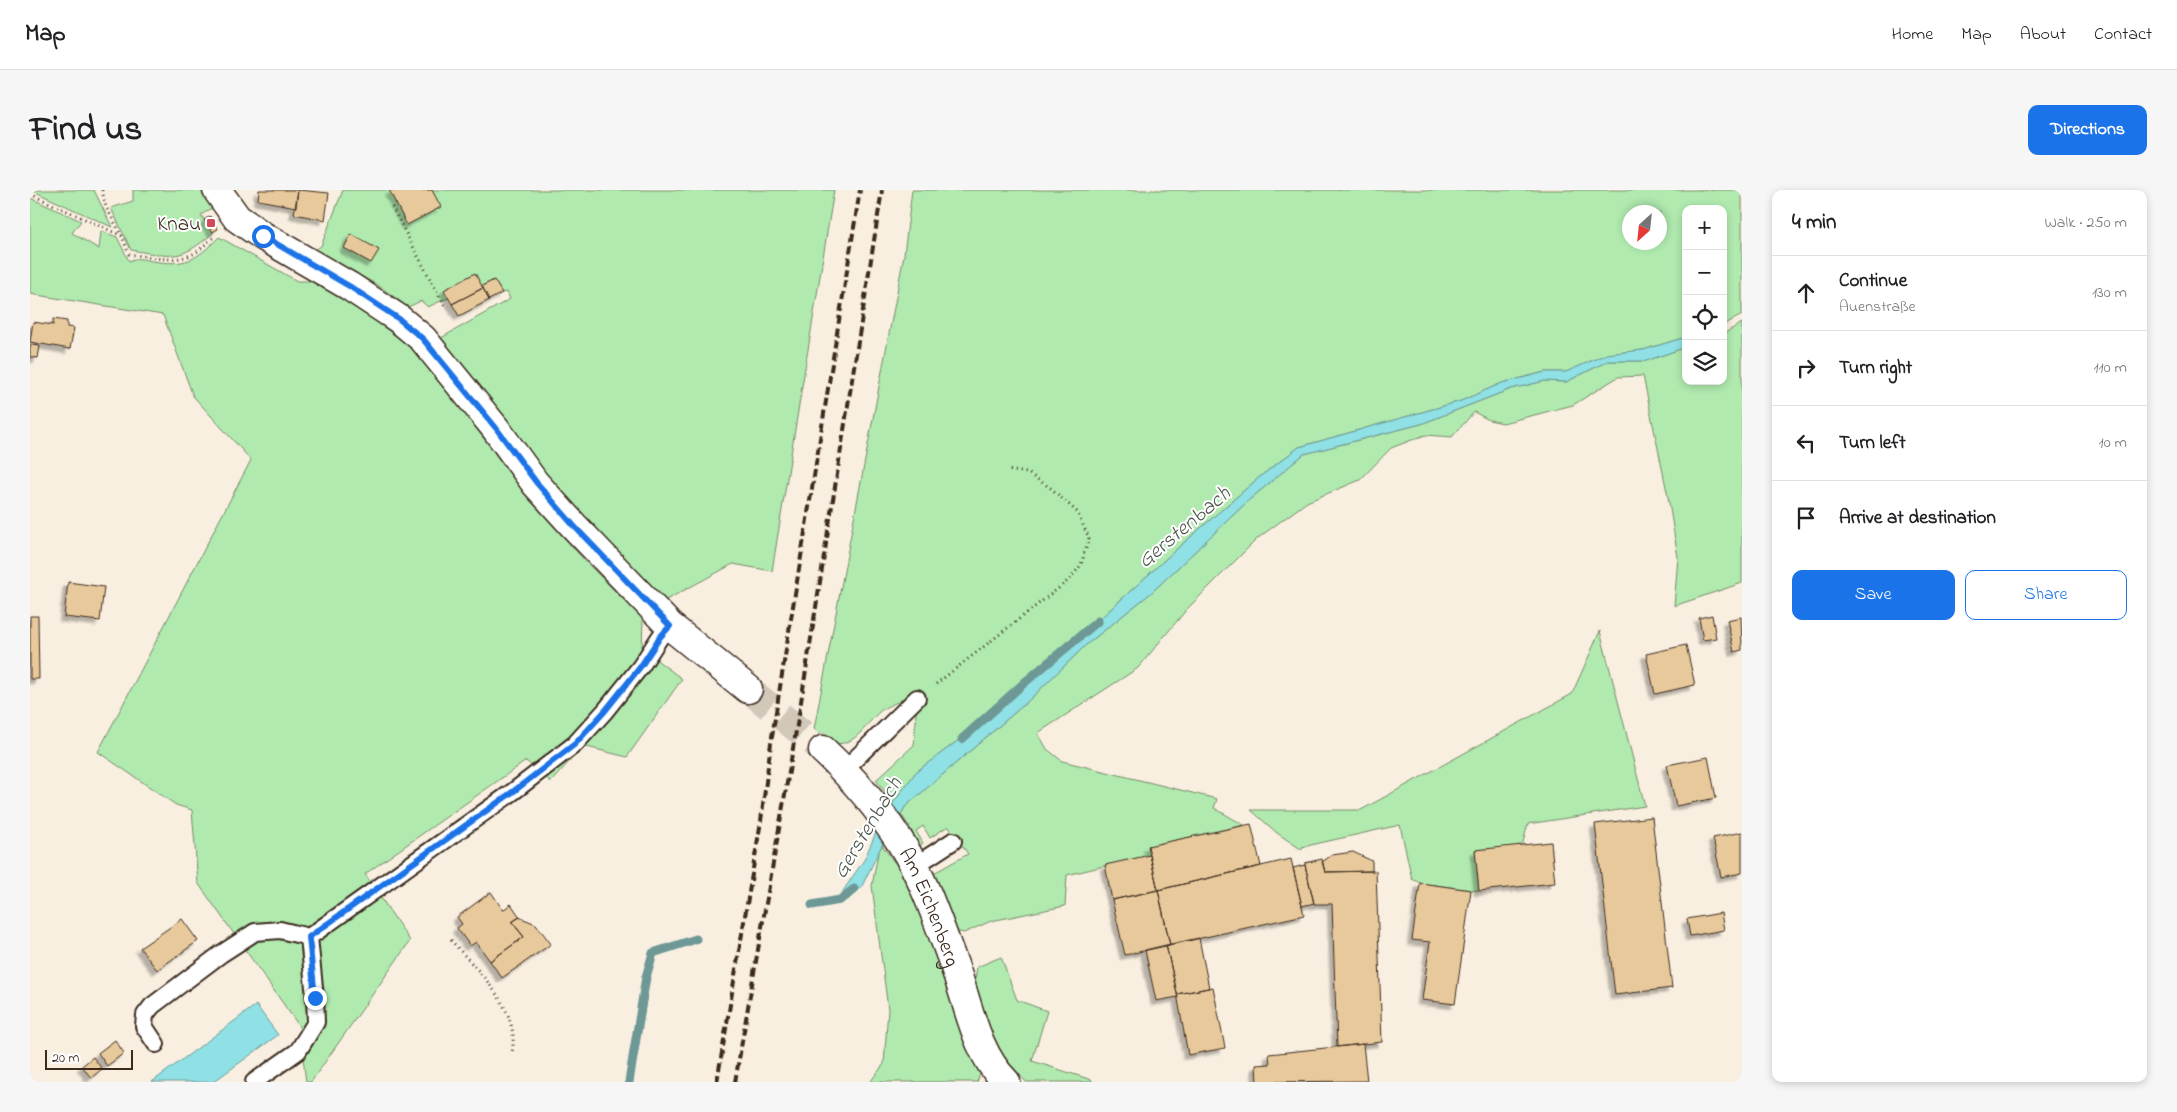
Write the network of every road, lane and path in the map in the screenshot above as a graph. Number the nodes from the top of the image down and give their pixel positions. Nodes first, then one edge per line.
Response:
1 (102, 190) edge
2 (217, 190) edge
3 (30, 194) edge
4 (392, 207) dead end
5 (122, 236) junction
6 (214, 237) dead end
7 (445, 308) dead end
8 (1006, 470) dead end
9 (670, 626) junction
10 (748, 689) tunnel mouth
11 (917, 698) joint
12 (823, 750) tunnel mouth
13 (844, 770) junction
14 (953, 842) dead end
15 (908, 856) junction
16 (309, 937) junction
17 (450, 940) dead end
18 (156, 1044) dead end
19 (512, 1052) dead end
20 (254, 1082) edge
21 (1006, 1082) edge

1 - 5 path
2 - 9 street
3 - 5 path
4 - 7 path
5 - 6 path
8 - 11 path
9 - 10 street
9 - 16 lane
11 - 13 lane
12 - 13 street, Am Eichenberg
13 - 15 street, Am Eichenberg
14 - 15 lane
15 - 21 street, Am Eichenberg
16 - 18 lane
16 - 20 lane
17 - 19 path

